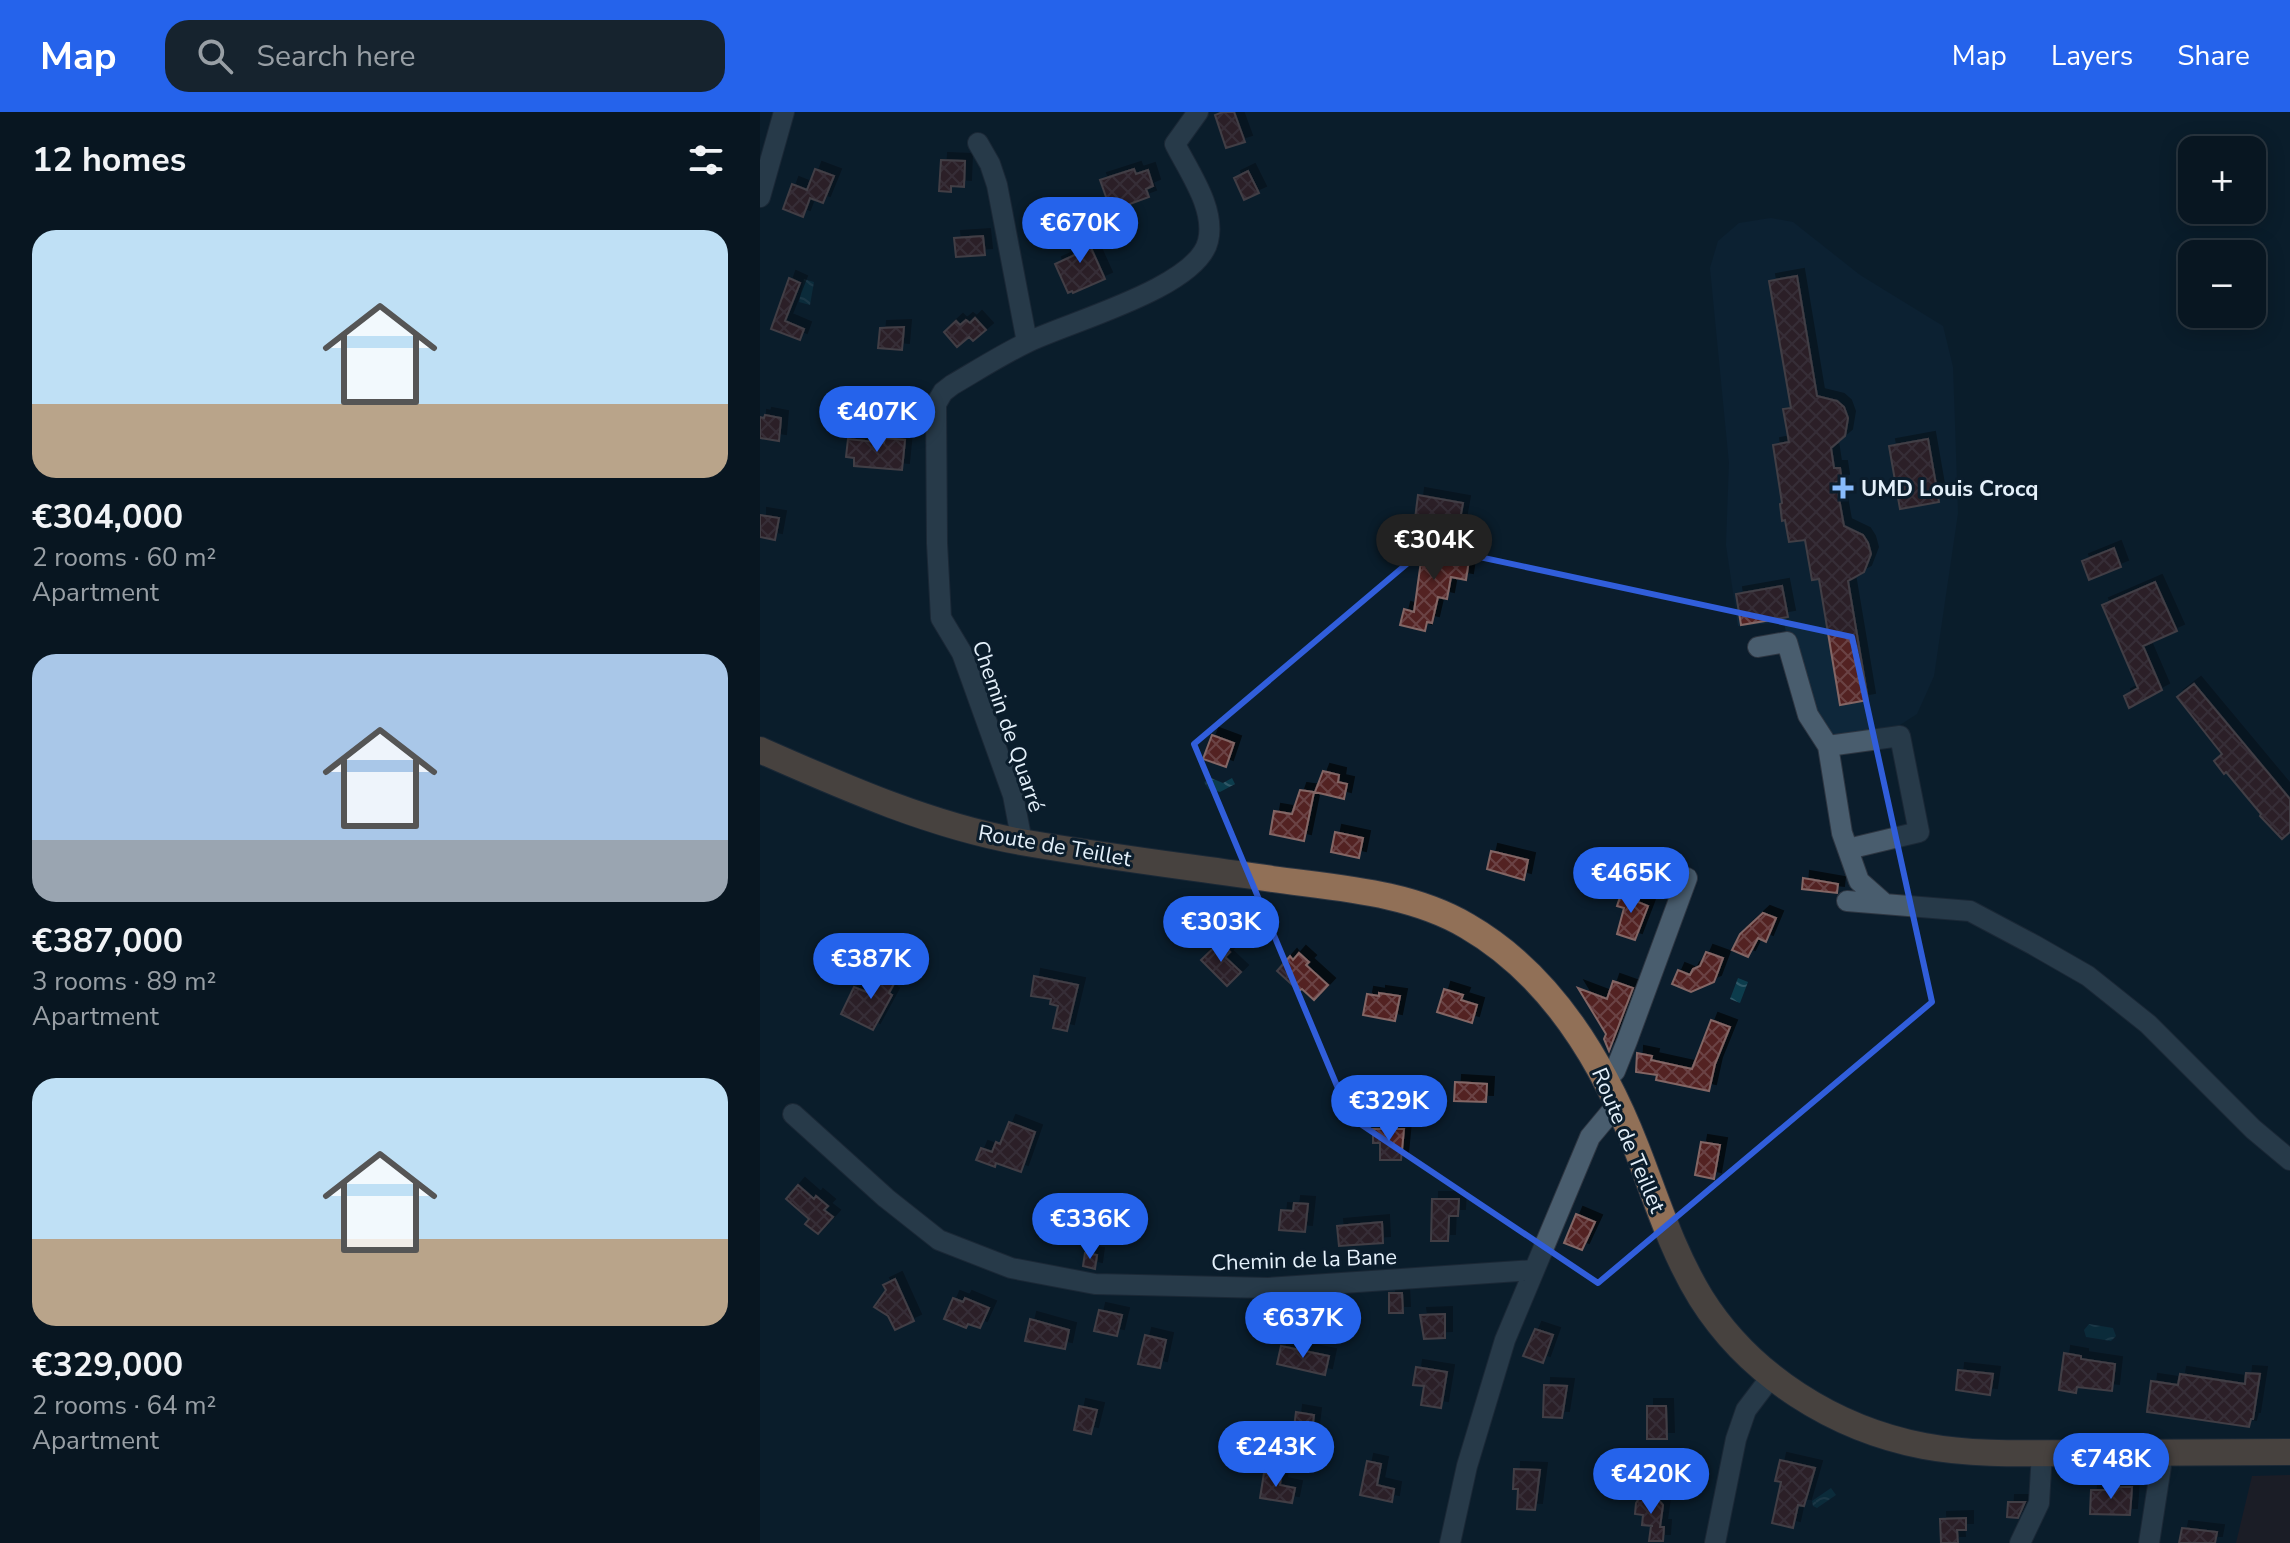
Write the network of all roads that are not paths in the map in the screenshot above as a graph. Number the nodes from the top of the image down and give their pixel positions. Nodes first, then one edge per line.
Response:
1 (784, 112) edge
2 (1198, 112) edge
3 (978, 143) dead end
4 (760, 197) edge
5 (1027, 342) junction
6 (1758, 647) dead end
7 (1828, 746) junction
8 (760, 750) edge
9 (1022, 842) junction
10 (1848, 849) junction
11 (1687, 878) dead end
12 (1847, 901) dead end
13 (1885, 904) junction
14 (1607, 1079) junction
15 (1619, 1107) junction
16 (793, 1114) dead end
17 (2290, 1160) edge
18 (1534, 1270) junction
19 (1771, 1377) junction
20 (2290, 1452) edge
21 (2042, 1453) junction
22 (2163, 1453) junction
23 (1450, 1543) edge
24 (1715, 1543) edge
25 (2020, 1543) edge
26 (2149, 1543) edge

1 - 4 street
2 - 5 street, Chemin de Quarré
3 - 5 street
5 - 9 street, Chemin de Quarré
6 - 7 street
7 - 10 street
7 - 10 street
8 - 9 main road, Route de Teillet
9 - 14 main road, Route de Teillet
10 - 13 street
11 - 14 street
12 - 13 street
13 - 17 street
14 - 15 main road, Route de Teillet
15 - 18 street
15 - 19 main road, Route de Teillet
16 - 18 street, Chemin de la Bane
18 - 23 street
19 - 21 main road, Route de Teillet
19 - 24 street
20 - 22 main road, Route de Teillet
21 - 22 main road, Route de Teillet
21 - 25 street
22 - 26 street

